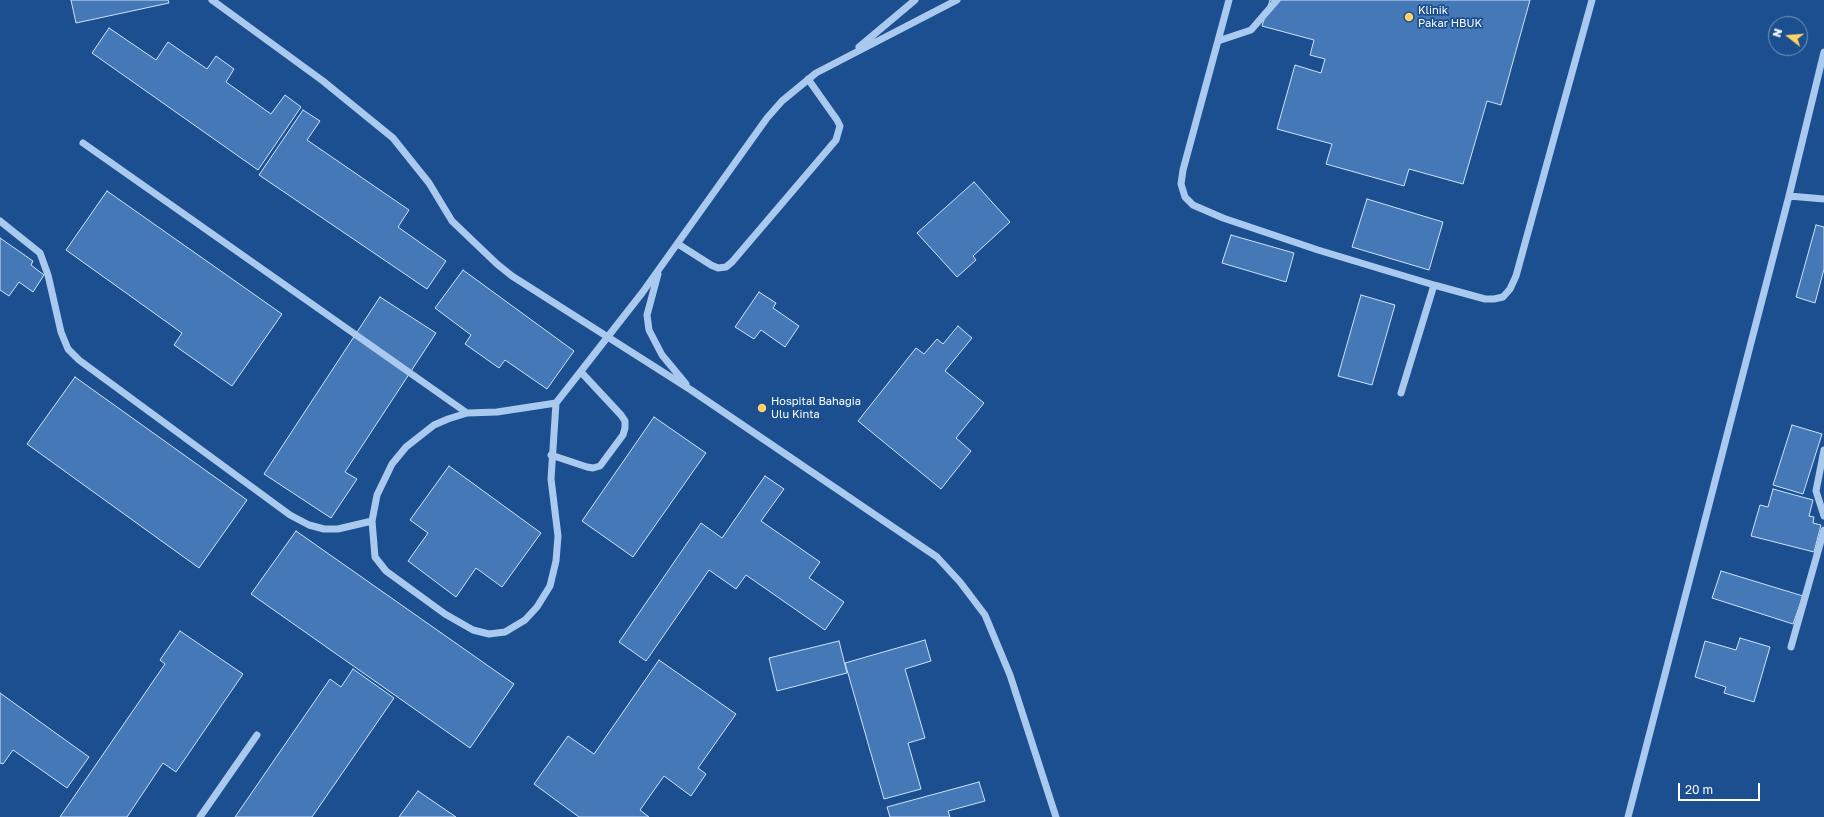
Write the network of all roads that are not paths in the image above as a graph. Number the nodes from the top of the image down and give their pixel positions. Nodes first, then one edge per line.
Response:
1 (212, 0) edge
2 (915, 0) edge
3 (957, 0) edge
4 (1229, 0) edge
5 (1277, 0) edge
6 (1592, 0) edge
7 (1218, 41) junction
8 (1824, 52) edge
9 (849, 56) junction
10 (808, 79) junction
11 (83, 143) dead end
12 (1790, 196) junction
13 (1824, 199) edge
14 (0, 221) edge
15 (678, 244) junction
16 (660, 268) junction
17 (1434, 285) junction
18 (607, 337) junction
19 (581, 372) junction
20 (691, 390) junction
21 (1401, 393) dead end
22 (556, 403) junction
23 (467, 413) junction
24 (1824, 450) edge
25 (552, 455) junction
26 (1824, 516) edge
27 (372, 521) junction
28 (1824, 530) edge
29 (1791, 647) dead end
30 (257, 735) dead end
31 (200, 817) edge
32 (1056, 817) edge
33 (1628, 817) edge

1 - 18 street
2 - 9 street
3 - 9 street
4 - 7 street
5 - 7 street
6 - 17 street
7 - 17 street
8 - 12 street
9 - 10 street
10 - 15 street
10 - 15 street
11 - 23 street
12 - 13 street
12 - 33 street
14 - 27 street
15 - 16 street
16 - 18 street
16 - 20 street
17 - 21 street
18 - 19 street
18 - 20 street
19 - 22 street
19 - 25 street
20 - 32 street
22 - 23 street
22 - 25 street
23 - 27 street
24 - 26 street
25 - 27 street
28 - 29 street
30 - 31 street

